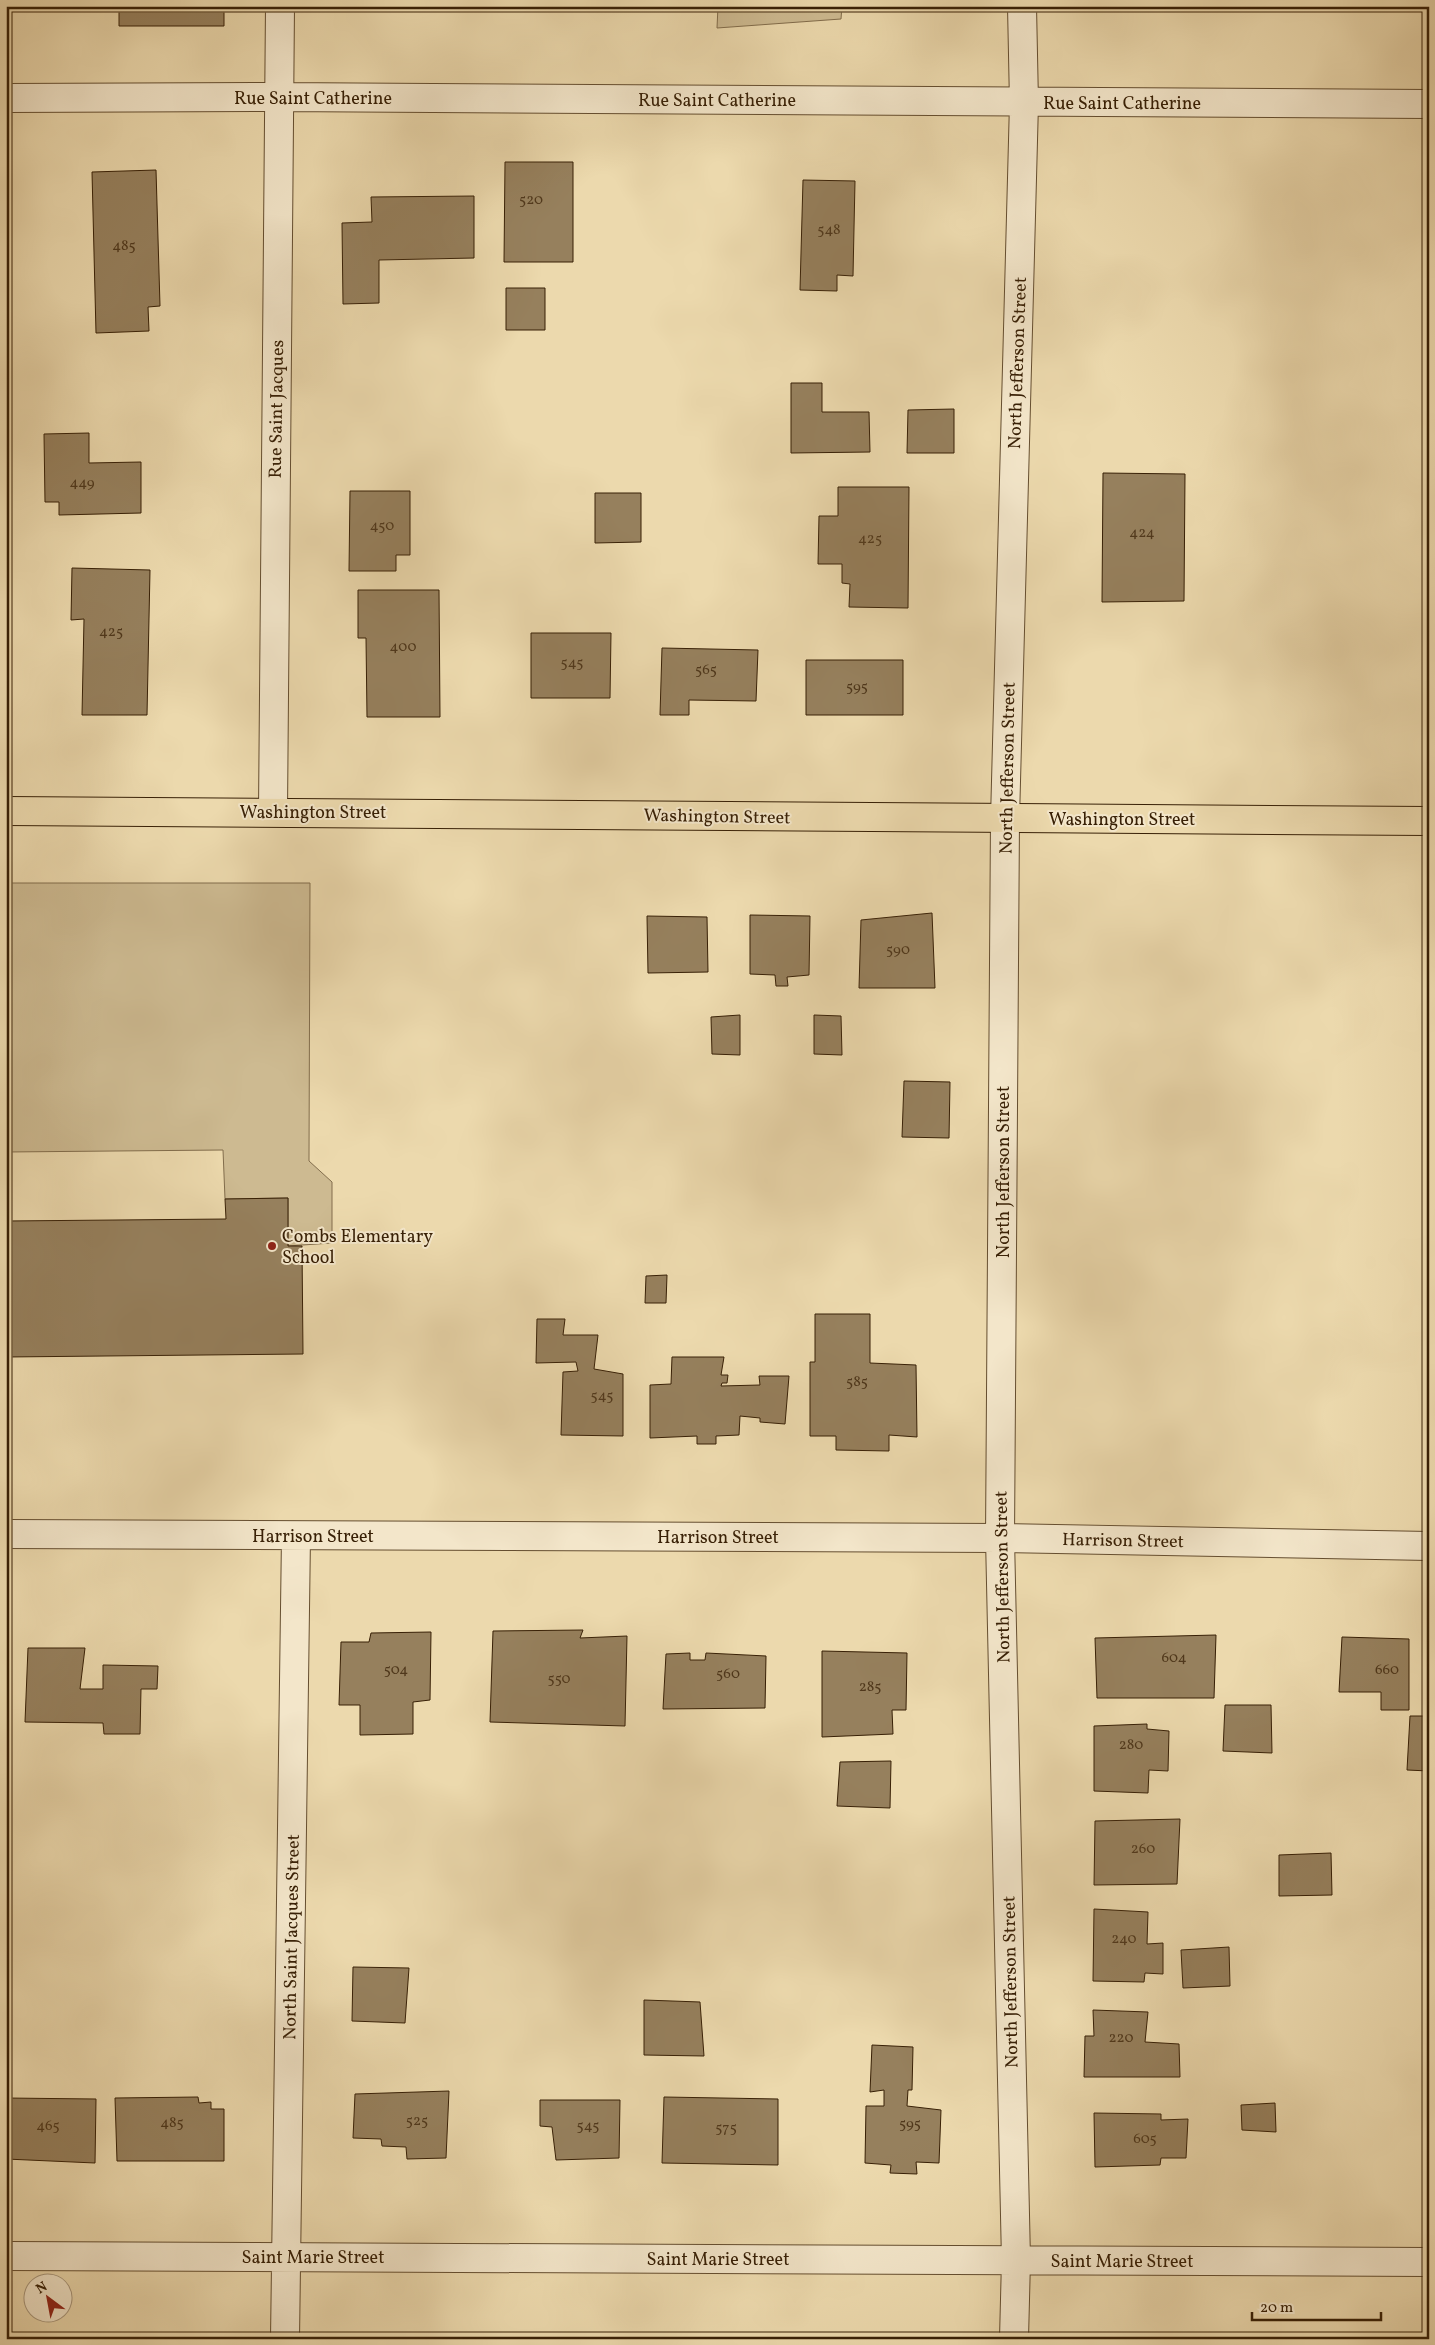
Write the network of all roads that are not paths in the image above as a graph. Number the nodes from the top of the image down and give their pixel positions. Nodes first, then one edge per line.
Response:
1 (280, 6) edge
2 (1022, 6) edge
3 (279, 97) junction
4 (6, 98) edge
5 (1024, 103) junction
6 (1429, 104) edge
7 (6, 811) edge
8 (273, 811) junction
9 (1005, 819) junction
10 (1429, 820) edge
11 (6, 1534) edge
12 (296, 1536) junction
13 (1000, 1538) junction
14 (1429, 1546) edge
15 (6, 2256) edge
16 (286, 2257) junction
17 (1016, 2260) junction
18 (1429, 2262) edge
19 (285, 2339) edge
20 (1014, 2339) edge

1 - 3 street, Rue Saint Jacques
2 - 5 street, North Jefferson Street
3 - 4 street, Rue Saint Catherine
3 - 5 street, Rue Saint Catherine
3 - 8 street, Rue Saint Jacques
5 - 6 street, Rue Saint Catherine
5 - 9 street, North Jefferson Street
7 - 8 main road, Washington Street
8 - 9 main road, Washington Street
9 - 10 main road, Washington Street
9 - 13 street, North Jefferson Street
11 - 12 street, Harrison Street
12 - 13 street, Harrison Street
12 - 16 street, North Saint Jacques Street
13 - 14 street, Harrison Street
13 - 17 street, North Jefferson Street
15 - 16 street, Saint Marie Street
16 - 17 street, Saint Marie Street
16 - 19 street, North Saint Jacques Street
17 - 18 street, Saint Marie Street
17 - 20 street, North Jefferson Street

